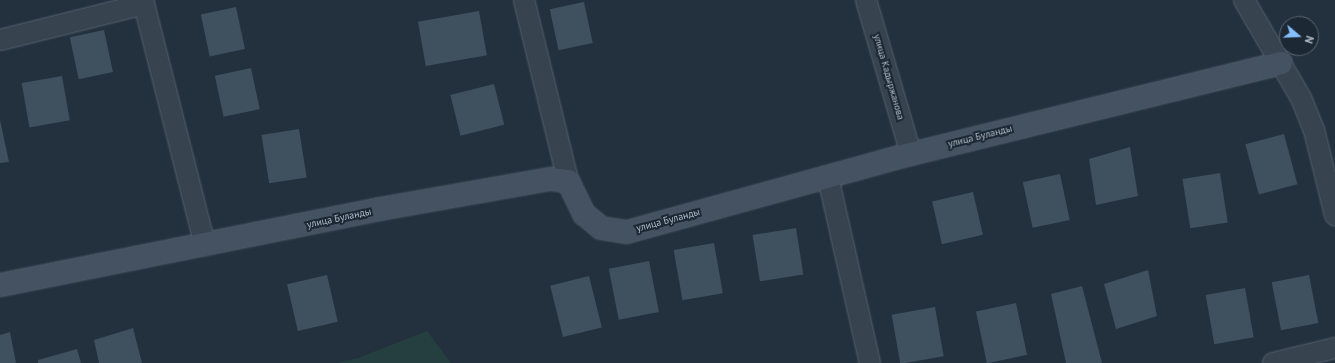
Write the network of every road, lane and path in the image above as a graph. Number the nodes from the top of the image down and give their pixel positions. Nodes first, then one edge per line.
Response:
1 (524, 0) edge
2 (866, 0) edge
3 (1244, 0) edge
4 (144, 2) edge
5 (0, 40) edge
6 (1281, 63) junction
7 (911, 154) junction
8 (828, 176) junction
9 (568, 181) junction
10 (1335, 215) edge
11 (205, 245) junction
12 (0, 285) edge
13 (1335, 348) edge
14 (870, 363) edge
15 (1273, 363) edge

1 - 9 street
2 - 7 street, улица Кадыржанова
3 - 6 street
4 - 5 street
4 - 11 street
6 - 7 street, улица Буланды
6 - 10 street
7 - 8 street, улица Буланды
8 - 9 street, улица Буланды
8 - 14 street
9 - 11 street, улица Буланды
11 - 12 street, улица Буланды
13 - 15 street

